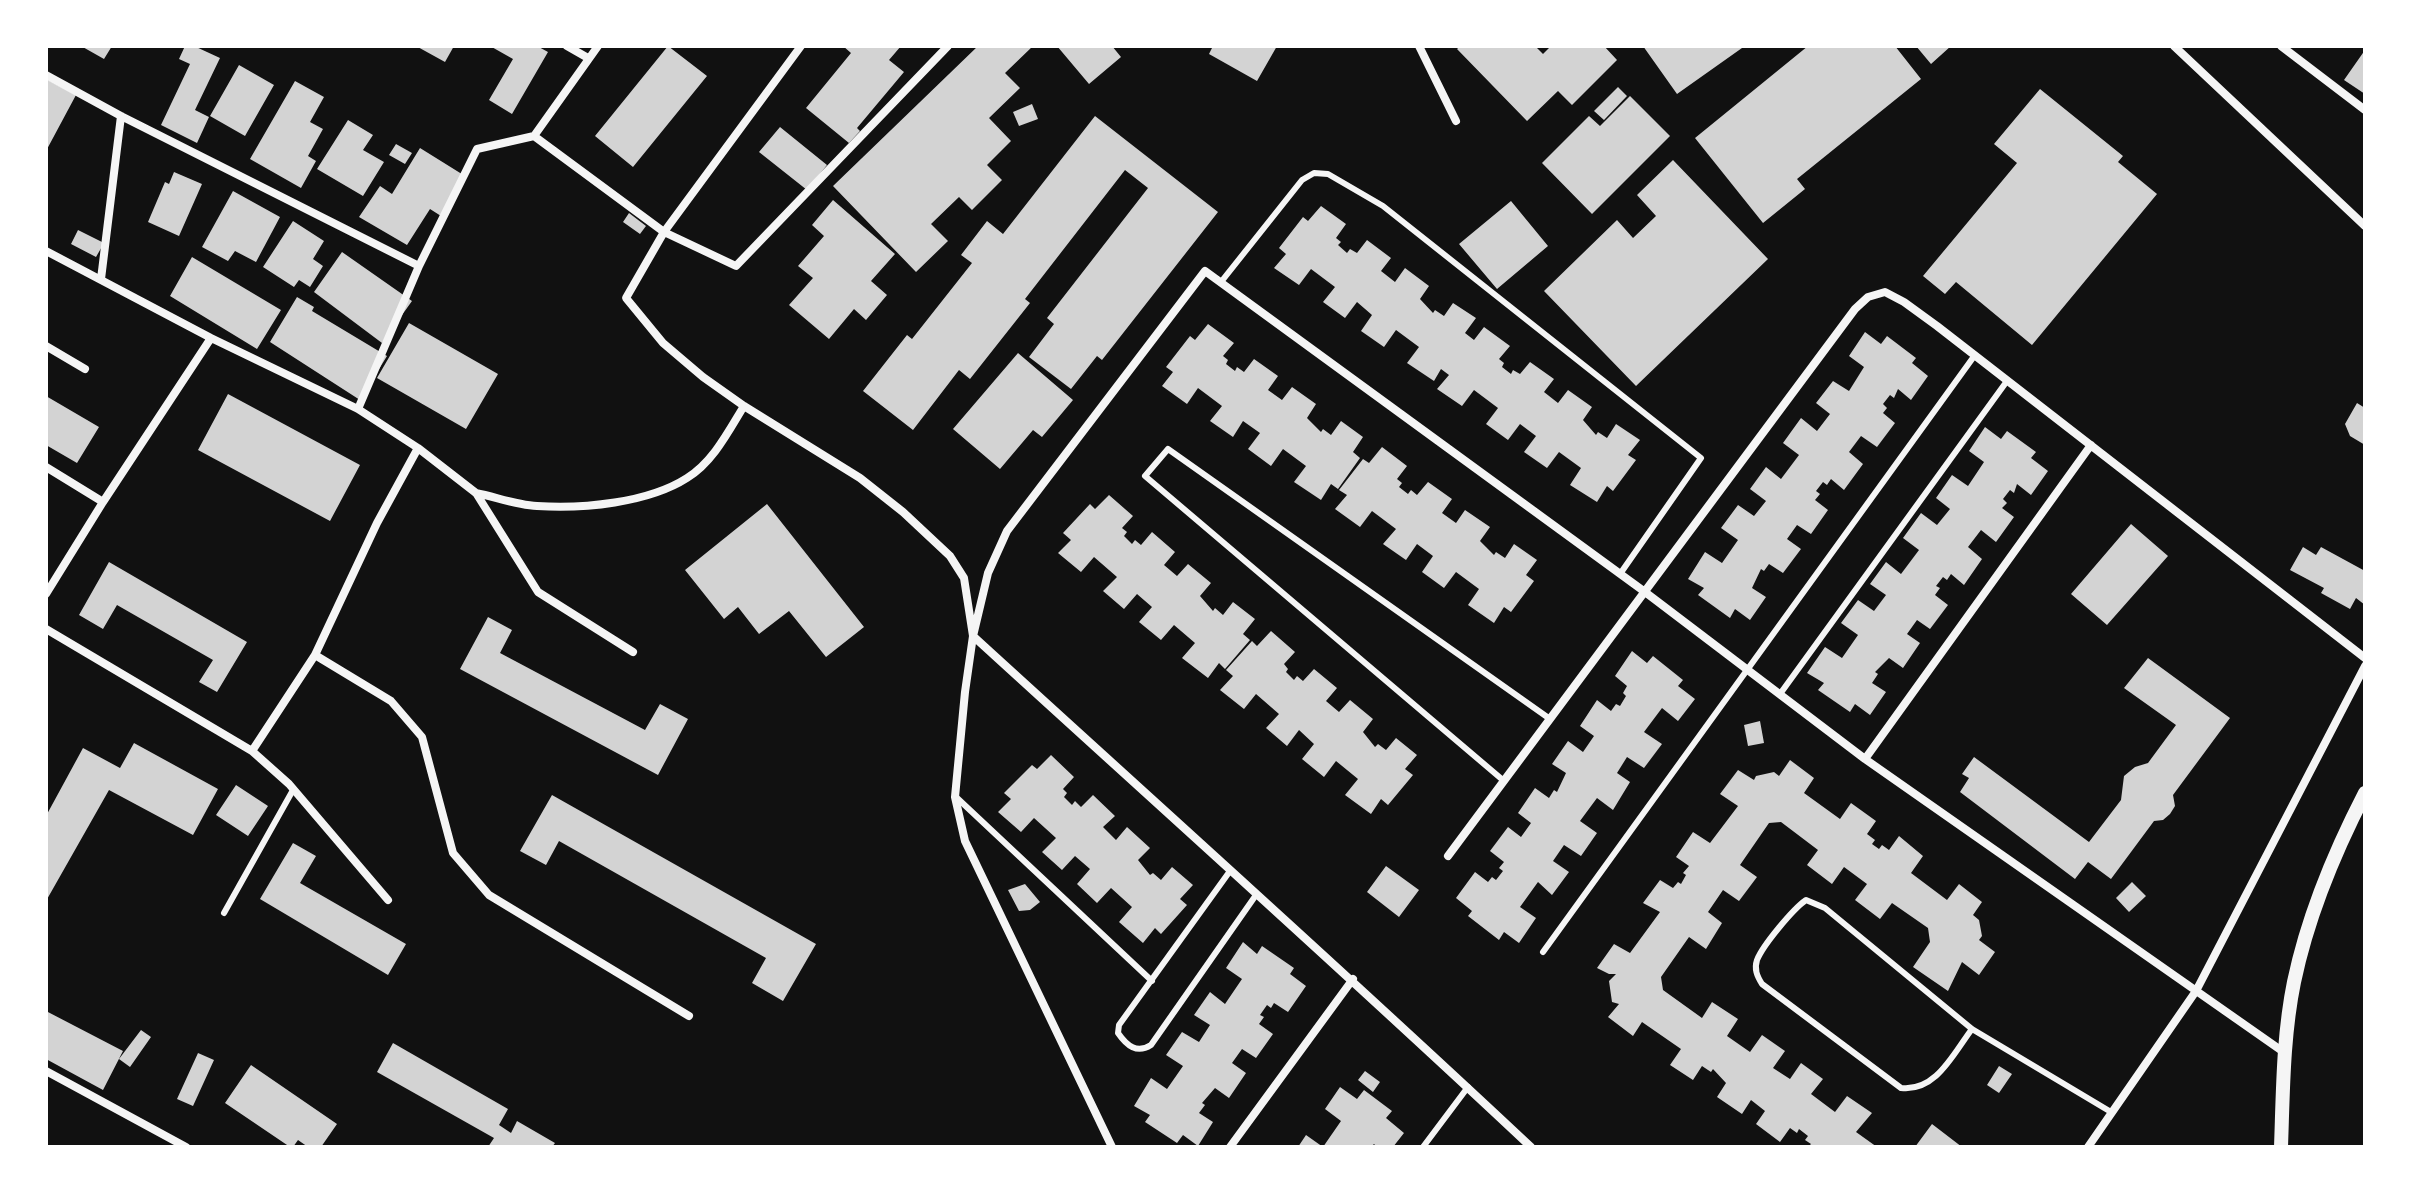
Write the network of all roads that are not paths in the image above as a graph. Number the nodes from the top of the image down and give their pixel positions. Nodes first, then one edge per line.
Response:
1 (567, 46) edge
2 (598, 46) edge
3 (801, 46) edge
4 (948, 46) edge
5 (1419, 46) edge
6 (2174, 46) edge
7 (2281, 46) edge
8 (588, 58) junction
9 (46, 75) edge
10 (2365, 110) edge
11 (121, 116) junction
12 (1456, 121) dead end
13 (534, 136) junction
14 (2365, 226) edge
15 (664, 232) junction
16 (46, 251) edge
17 (419, 266) junction
18 (101, 279) junction
19 (1221, 282) junction
20 (211, 338) junction
21 (46, 346) edge
22 (1975, 355) junction
23 (85, 369) dead end
24 (2007, 381) junction
25 (744, 406) junction
26 (358, 409) junction
27 (2091, 445) junction
28 (418, 448) junction
29 (46, 467) edge
30 (476, 493) junction
31 (103, 502) junction
32 (1620, 574) junction
33 (1645, 592) junction
34 (46, 594) edge
35 (46, 629) edge
36 (973, 636) junction
37 (633, 652) dead end
38 (315, 655) junction
39 (2365, 658) edge
40 (2365, 666) edge
41 (1747, 669) junction
42 (1780, 694) junction
43 (1550, 719) junction
44 (252, 751) junction
45 (1865, 759) junction
46 (1504, 781) junction
47 (293, 790) junction
48 (2365, 793) edge
49 (955, 797) junction
50 (1448, 856) dead end
51 (1230, 871) junction
52 (1256, 895) junction
53 (388, 900) dead end
54 (224, 913) dead end
55 (1543, 952) dead end
56 (1353, 979) junction
57 (1152, 981) junction
58 (2196, 991) junction
59 (689, 1016) dead end
60 (1972, 1029) junction
61 (2285, 1053) junction
62 (46, 1071) edge
63 (1468, 1087) junction
64 (2111, 1112) junction
65 (186, 1147) edge
66 (1112, 1147) edge
67 (1230, 1147) edge
68 (1423, 1147) edge
69 (1531, 1147) edge
70 (2088, 1147) edge
71 (2281, 1147) edge

1 - 8 street
2 - 8 street
3 - 15 street
4 - 15 street
5 - 12 street
6 - 14 street
7 - 10 street
8 - 13 street
9 - 11 street
11 - 17 street
11 - 18 street
13 - 15 street
13 - 17 street
15 - 25 street
16 - 18 street
17 - 26 street
18 - 20 street
19 - 32 street
19 - 32 lane
19 - 36 street
20 - 26 street
20 - 31 street
21 - 23 street
22 - 24 street
22 - 33 street
22 - 41 lane
24 - 27 street
24 - 42 lane
25 - 30 street
25 - 36 street
26 - 28 street
27 - 39 street
27 - 45 street
28 - 30 street
28 - 38 street
29 - 31 street
30 - 37 street
31 - 34 street
32 - 33 street
33 - 41 street
33 - 43 street
35 - 44 street
36 - 49 street
36 - 51 street
38 - 44 street
38 - 59 street
40 - 58 street
41 - 42 street
41 - 55 lane
42 - 45 street
43 - 46 street
43 - 46 lane
44 - 47 street
45 - 58 street
46 - 50 street
47 - 53 street
47 - 54 lane
48 - 61 street
49 - 57 lane
49 - 66 street
51 - 52 street
51 - 57 lane
52 - 56 street
52 - 57 lane
56 - 63 street
56 - 67 street
58 - 61 street
58 - 64 street
60 - 60 lane
60 - 64 lane
61 - 71 street
62 - 65 street
63 - 68 lane
63 - 69 street
64 - 70 street

